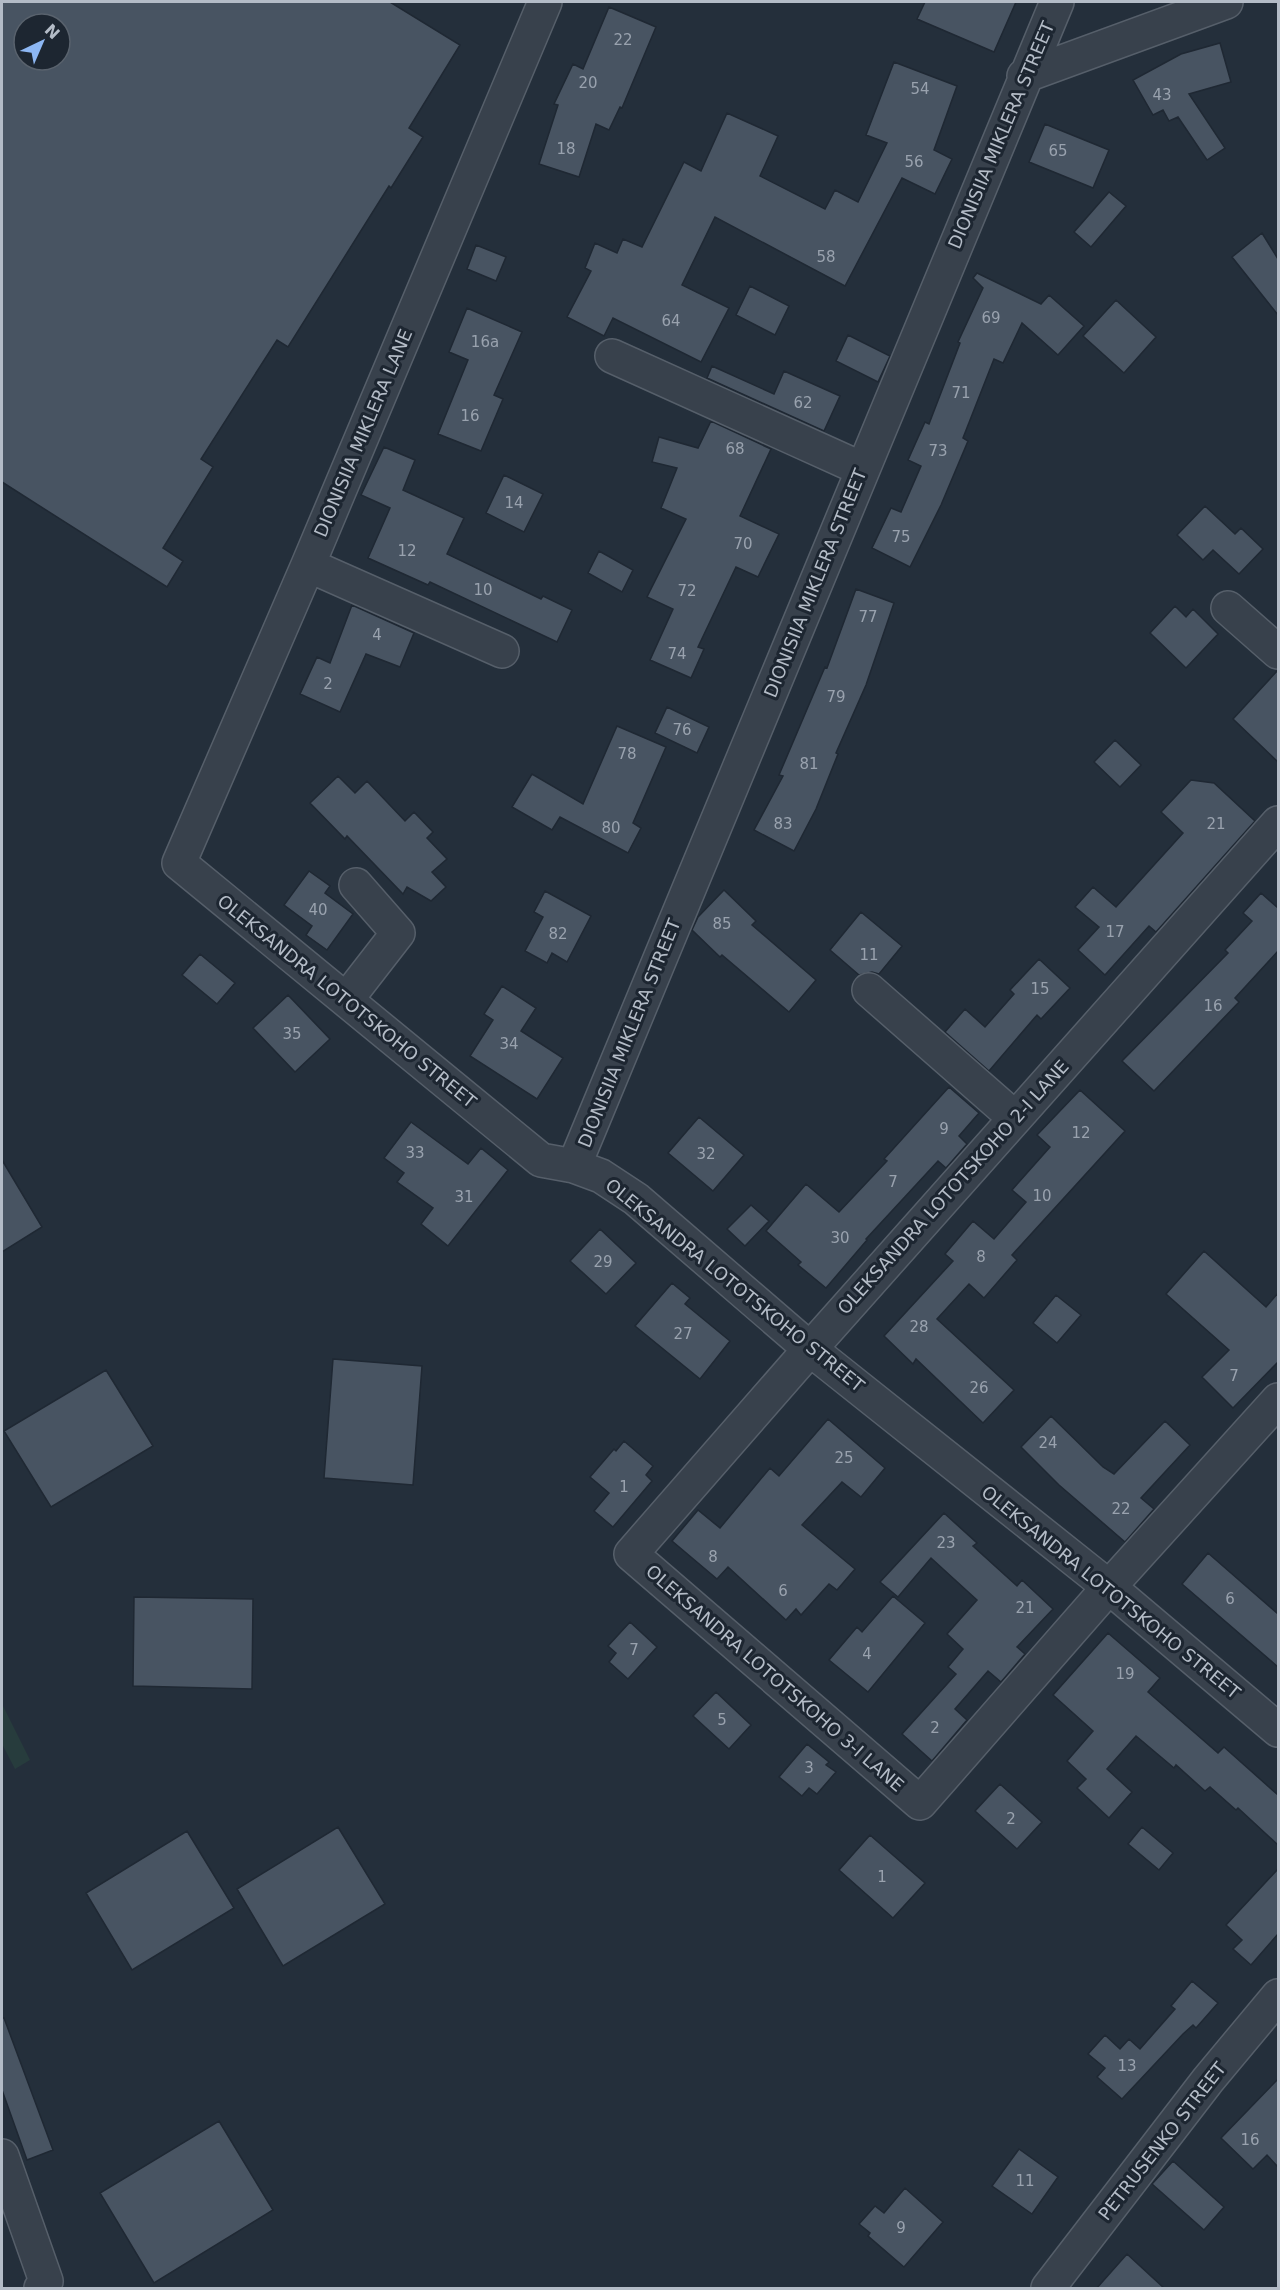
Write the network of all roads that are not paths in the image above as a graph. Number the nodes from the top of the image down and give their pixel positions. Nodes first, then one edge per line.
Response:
1 (544, 2) edge
2 (1057, 2) edge
3 (1226, 2) edge
4 (1024, 76) junction
5 (612, 356) dead end
6 (862, 469) junction
7 (308, 565) junction
8 (1228, 608) dead end
9 (502, 651) dead end
10 (1278, 652) edge
11 (1278, 823) edge
12 (179, 863) joint
13 (356, 885) dead end
14 (869, 990) dead end
15 (346, 1000) junction
16 (1015, 1118) junction
17 (574, 1166) junction
18 (810, 1349) junction
19 (1278, 1400) edge
20 (631, 1554) joint
21 (1109, 1587) junction
22 (1278, 1730) edge
23 (1278, 1996) edge
24 (2, 2156) edge
25 (41, 2289) edge
26 (1048, 2289) edge

1 - 7 street, DIONISIIA MIKLERA LANE
2 - 4 street, DIONISIIA MIKLERA STREET
3 - 4 street
4 - 6 street, DIONISIIA MIKLERA STREET
5 - 6 street
6 - 17 street, DIONISIIA MIKLERA STREET
7 - 9 street
7 - 12 street, DIONISIIA MIKLERA LANE
8 - 10 street
11 - 16 street, OLEKSANDRA LOTOTSKOHO 2-I LANE
12 - 15 street, OLEKSANDRA LOTOTSKOHO STREET
13 - 15 street
14 - 16 street
15 - 17 street, OLEKSANDRA LOTOTSKOHO STREET
16 - 18 street, OLEKSANDRA LOTOTSKOHO 2-I LANE
17 - 18 street, OLEKSANDRA LOTOTSKOHO STREET
18 - 20 street, OLEKSANDRA LOTOTSKOHO 2-I LANE
18 - 21 street, OLEKSANDRA LOTOTSKOHO STREET
19 - 21 street
20 - 21 street, OLEKSANDRA LOTOTSKOHO 3-I LANE
21 - 22 street, OLEKSANDRA LOTOTSKOHO STREET
23 - 26 street, PETRUSENKO STREET
24 - 25 street

